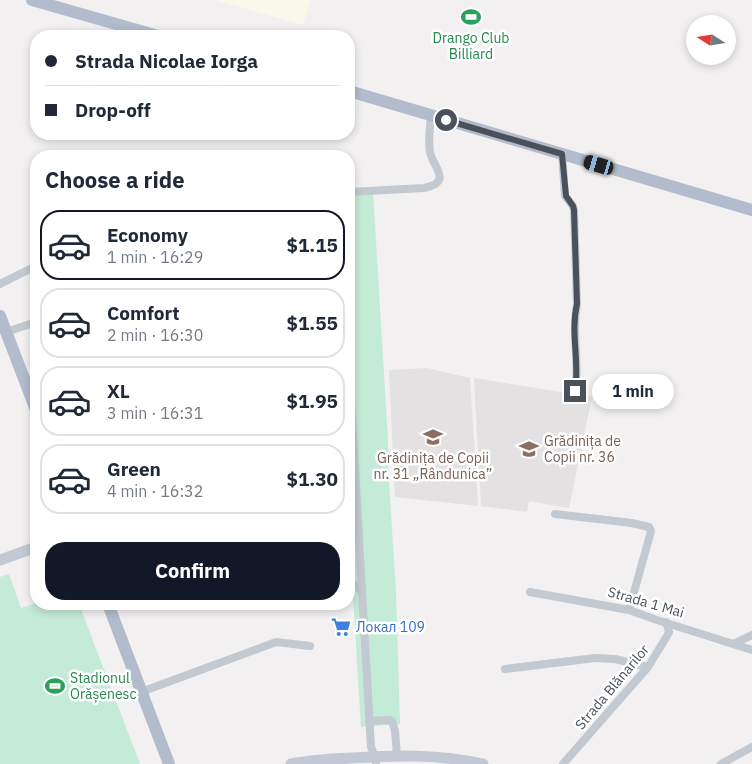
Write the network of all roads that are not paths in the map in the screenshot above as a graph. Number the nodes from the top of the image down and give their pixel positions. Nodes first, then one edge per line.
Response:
1 (32, 0) edge
2 (137, 30) edge
3 (355, 93) edge
4 (431, 116) junction
5 (562, 154) junction
6 (355, 192) edge
7 (752, 210) edge
8 (30, 269) edge
9 (0, 284) edge
10 (0, 316) edge
11 (30, 324) edge
12 (6, 332) junction
13 (575, 391) dead end
14 (30, 394) edge
15 (355, 469) edge
16 (555, 514) dead end
17 (30, 549) edge
18 (0, 560) edge
19 (355, 585) edge
20 (362, 590) junction
21 (530, 592) dead end
22 (110, 610) edge
23 (629, 610) junction
24 (666, 622) junction
25 (752, 635) edge
26 (733, 644) junction
27 (310, 646) dead end
28 (752, 650) edge
29 (648, 667) junction
30 (505, 669) dead end
31 (142, 692) junction
32 (369, 721) junction
33 (752, 747) edge
34 (397, 755) junction
35 (376, 760) edge
36 (169, 764) edge
37 (290, 764) edge
38 (483, 764) edge
39 (563, 764) edge
40 (721, 764) edge

1 - 2 main road
3 - 4 main road
4 - 5 main road
4 - 6 street
5 - 7 main road
5 - 13 street
8 - 9 street
10 - 12 main road
11 - 12 street
12 - 14 main road
15 - 20 street
16 - 23 street
17 - 18 street
19 - 20 street
20 - 32 street
21 - 23 street, Strada 1 Mai
22 - 31 main road
23 - 24 street, Strada 1 Mai
24 - 26 street, Strada 1 Mai
24 - 29 street, Strada Blănarilor
25 - 26 street
26 - 28 street, Strada 1 Mai
27 - 31 street
29 - 30 street
29 - 39 street, Strada Blănarilor
31 - 36 main road
32 - 34 street
32 - 35 street
33 - 40 street
34 - 35 street
34 - 38 street
35 - 37 street

